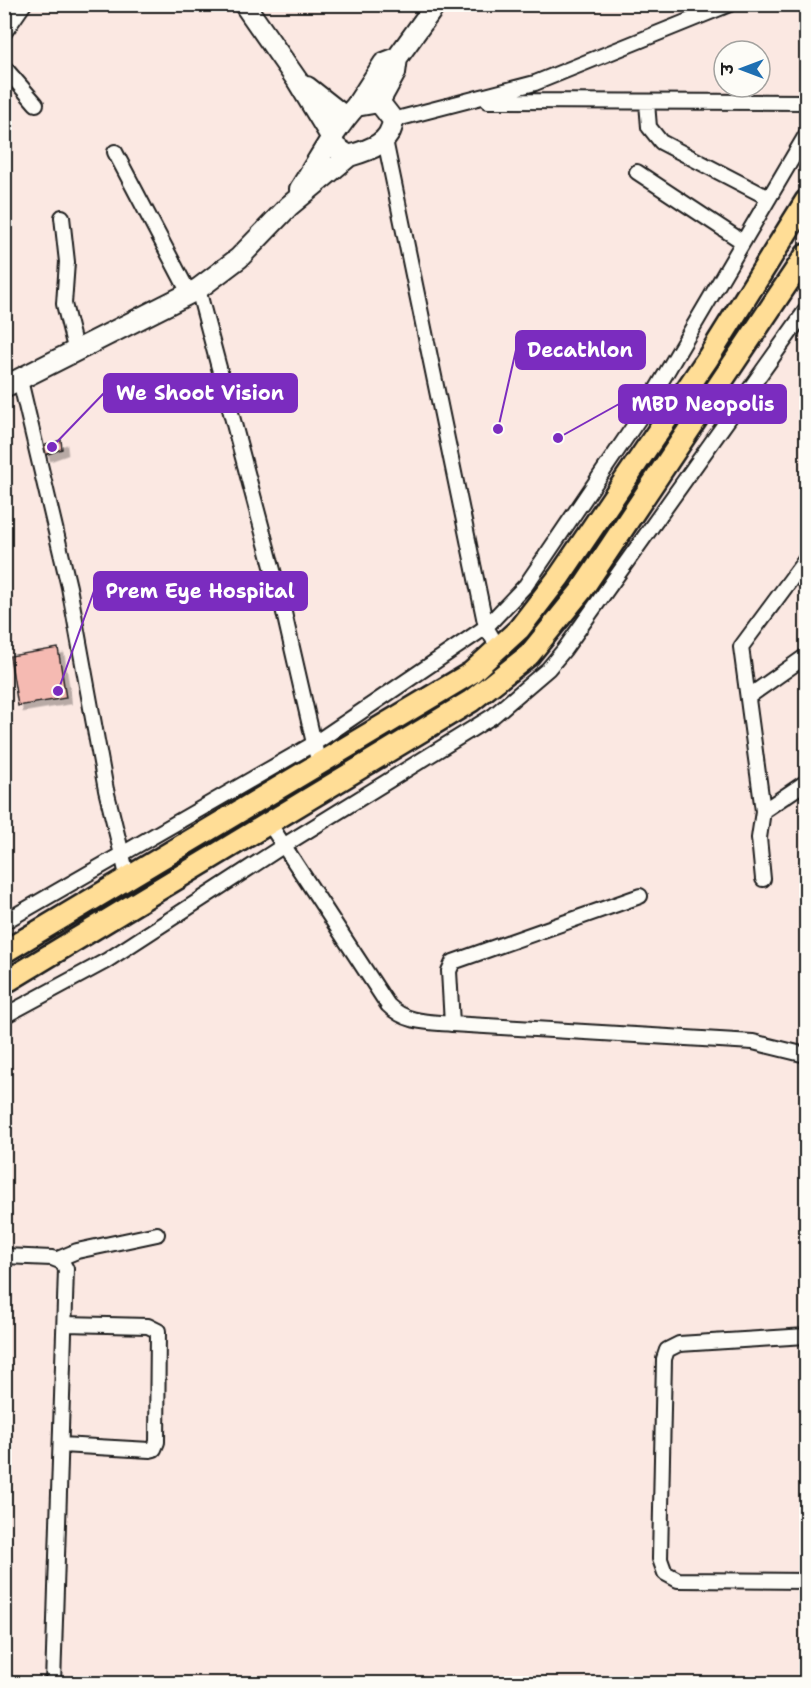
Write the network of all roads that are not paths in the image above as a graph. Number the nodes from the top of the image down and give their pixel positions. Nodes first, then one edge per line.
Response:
1 (24, 4) edge
2 (244, 4) edge
3 (436, 4) edge
4 (730, 4) edge
5 (4, 33) edge
6 (397, 58) junction
7 (4, 67) edge
8 (297, 80) junction
9 (468, 101) junction
10 (379, 102) junction
11 (807, 102) edge
12 (647, 103) junction
13 (36, 104) dead end
14 (351, 111) junction
15 (393, 120) junction
16 (807, 135) edge
17 (332, 138) junction
18 (385, 141) junction
19 (115, 152) dead end
20 (349, 156) junction
21 (637, 172) dead end
22 (769, 198) junction
23 (807, 201) edge
24 (289, 206) junction
25 (62, 217) dead end
26 (807, 222) edge
27 (743, 242) junction
28 (807, 255) edge
29 (194, 292) junction
30 (807, 310) edge
31 (76, 352) junction
32 (12, 383) edge
33 (807, 559) edge
34 (486, 627) junction
35 (519, 629) junction
36 (499, 649) junction
37 (807, 656) edge
38 (748, 697) junction
39 (315, 743) junction
40 (319, 765) junction
41 (807, 782) edge
42 (763, 811) junction
43 (269, 823) junction
44 (283, 846) junction
45 (122, 854) junction
46 (128, 879) junction
47 (763, 879) dead end
48 (640, 896) dead end
49 (4, 922) edge
50 (4, 952) edge
51 (4, 982) edge
52 (4, 1016) edge
53 (452, 1024) junction
54 (807, 1055) edge
55 (157, 1234) dead end
56 (4, 1256) edge
57 (58, 1259) junction
58 (66, 1324) junction
59 (807, 1336) edge
60 (61, 1445) junction
61 (807, 1581) edge
62 (53, 1683) edge

1 - 5 street
2 - 8 street
3 - 6 street
4 - 9 street
6 - 10 street
6 - 14 street
7 - 13 street
8 - 14 street
8 - 17 street
9 - 12 street
9 - 15 street
10 - 14 street
10 - 15 street
11 - 12 street
12 - 22 street
14 - 17 street
15 - 18 street
16 - 22 street
17 - 20 street
17 - 24 street
18 - 20 street
18 - 34 street
19 - 29 street
20 - 24 street
21 - 27 street
22 - 27 street
23 - 35 main road
24 - 29 street
25 - 31 street
26 - 35 main road
27 - 34 street
28 - 43 main road
29 - 31 street
29 - 39 street
30 - 44 street
31 - 32 street
32 - 45 street
33 - 38 street
34 - 36 street
34 - 39 street
35 - 36 main road
36 - 40 main road
37 - 38 street
38 - 42 street
39 - 40 street
39 - 45 street
40 - 46 main road
41 - 42 street
42 - 47 street
43 - 44 street
43 - 51 main road
44 - 52 street
44 - 53 street
45 - 46 street
45 - 49 street
46 - 50 main road
48 - 53 street
53 - 54 street
55 - 57 street
56 - 57 street
57 - 58 street
58 - 60 street
58 - 60 street
59 - 61 street
60 - 62 street

